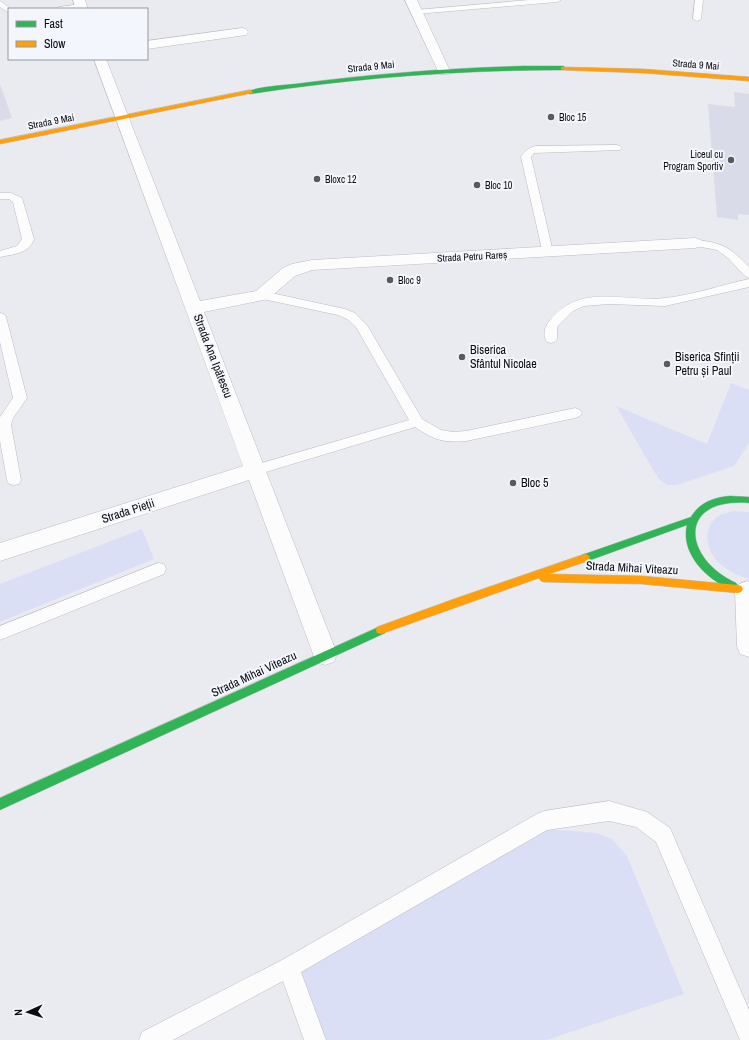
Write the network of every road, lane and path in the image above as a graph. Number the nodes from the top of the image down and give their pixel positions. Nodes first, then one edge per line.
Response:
1 (411, 0) edge
2 (557, 0) edge
3 (699, 0) edge
4 (0, 3) edge
5 (81, 5) edge
6 (64, 8) edge
7 (8, 10) edge
8 (416, 12) junction
9 (697, 19) dead end
10 (242, 32) dead end
11 (148, 45) edge
12 (100, 60) edge
13 (444, 70) junction
14 (749, 79) edge
15 (123, 118) junction
16 (0, 142) edge
17 (617, 148) dead end
18 (0, 196) edge
19 (695, 243) joint
20 (547, 252) junction
21 (0, 254) edge
22 (749, 274) edge
23 (749, 283) edge
24 (262, 295) junction
25 (195, 308) junction
26 (0, 318) edge
27 (551, 339) dead end
28 (575, 413) dead end
29 (417, 422) junction
30 (256, 470) junction
31 (14, 480) dead end
32 (745, 489) dead end
33 (737, 498) junction
34 (749, 500) edge
35 (692, 520) junction
36 (0, 552) edge
37 (158, 570) dead end
38 (523, 578) junction
39 (745, 591) edge
40 (0, 633) edge
41 (749, 646) edge
42 (325, 654) junction
43 (0, 804) edge
44 (289, 967) junction
45 (749, 1036) edge
46 (150, 1040) edge
47 (314, 1040) edge

1 - 8 street
2 - 8 lane
3 - 9 lane
4 - 7 lane
5 - 6 lane
8 - 13 street
10 - 11 street
12 - 15 street, Strada Ana Ipătescu
13 - 14 main road, Strada 9 Mai
13 - 15 main road, Strada 9 Mai
15 - 16 main road, Strada 9 Mai
15 - 25 street, Strada Ana Ipătescu
17 - 20 lane
18 - 21 lane
19 - 20 street, Strada Petru Rareș
19 - 22 lane, Strada Petru Rareș
20 - 24 street, Strada Petru Rareș
23 - 27 lane
24 - 25 street, Strada Petru Rareș
24 - 29 lane
25 - 30 street, Strada Ana Ipătescu
26 - 31 lane
28 - 29 lane
29 - 30 lane
30 - 36 street, Strada Pieții
30 - 42 street, Strada Ana Ipătescu
32 - 33 main road
33 - 34 main road
33 - 35 main road
35 - 38 main road, Strada Mihai Viteazu
35 - 39 main road
37 - 40 lane
38 - 39 main road, Strada Mihai Viteazu
38 - 42 main road, Strada Mihai Viteazu
39 - 41 street
42 - 43 main road, Strada Mihai Viteazu
44 - 45 lane
44 - 46 lane
44 - 47 lane

